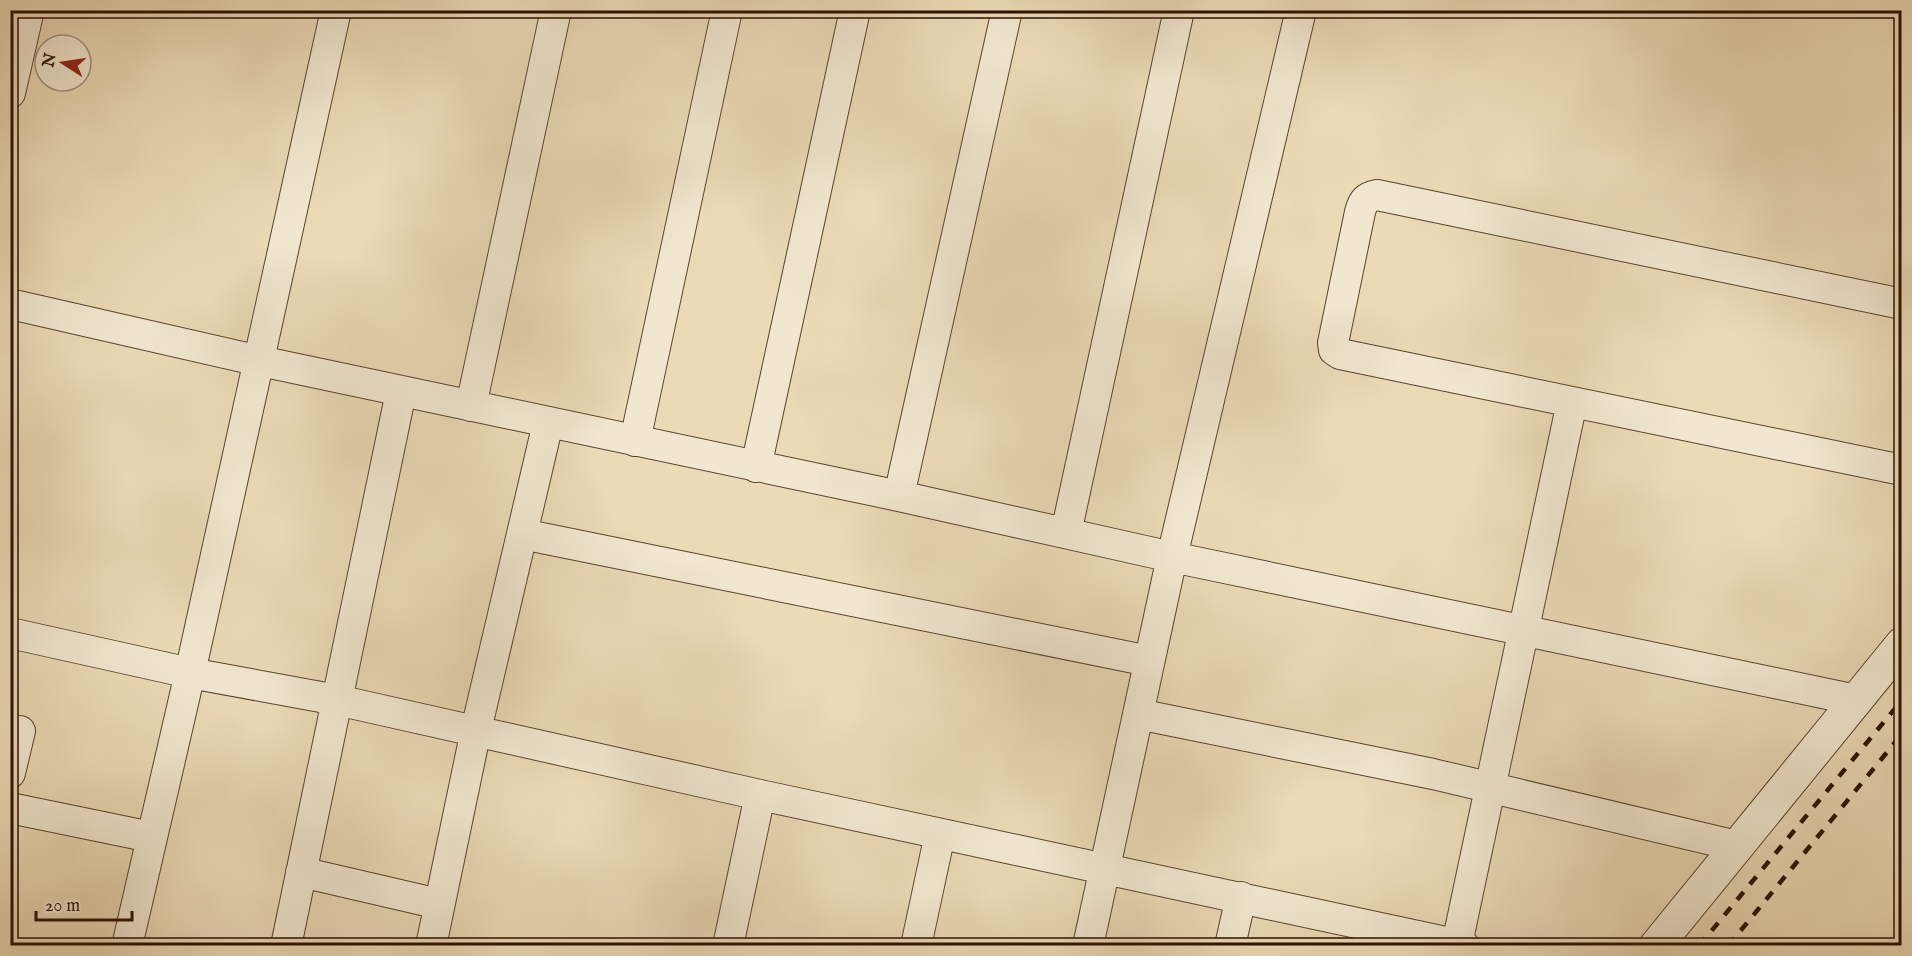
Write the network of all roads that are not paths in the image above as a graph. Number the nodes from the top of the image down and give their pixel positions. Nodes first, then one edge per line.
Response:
1 (29, 10) edge
2 (336, 10) edge
3 (555, 10) edge
4 (727, 10) edge
5 (855, 10) edge
6 (1007, 10) edge
7 (1179, 10) edge
8 (1301, 10) edge
9 (10, 93) edge
10 (10, 304) edge
11 (1902, 304) edge
12 (260, 362) junction
13 (401, 392) junction
14 (1572, 402) junction
15 (471, 406) junction
16 (548, 423) junction
17 (635, 441) junction
18 (756, 467) junction
19 (1902, 470) edge
20 (899, 496) junction
21 (1066, 533) junction
22 (522, 534) junction
23 (1172, 557) junction
24 (1524, 631) junction
25 (10, 633) edge
26 (1902, 644) edge
27 (1149, 661) junction
28 (190, 673) junction
29 (337, 700) junction
30 (1856, 700) junction
31 (1138, 714) junction
32 (476, 730) junction
33 (20, 731) dead end
34 (10, 773) edge
35 (1490, 788) junction
36 (760, 795) junction
37 (10, 808) edge
38 (940, 834) junction
39 (152, 837) junction
40 (1737, 846) junction
41 (1105, 868) junction
42 (301, 872) junction
43 (1241, 897) junction
44 (439, 904) junction
45 (127, 945) edge
46 (286, 945) edge
47 (431, 945) edge
48 (728, 945) edge
49 (915, 945) edge
50 (1088, 945) edge
51 (1230, 945) edge
52 (1460, 945) edge
53 (1656, 945) edge

1 - 9 street
2 - 12 street
3 - 15 street
4 - 17 street
5 - 18 street
6 - 20 street
7 - 21 street
8 - 23 street
10 - 12 street
11 - 14 street
12 - 13 street
12 - 28 street
13 - 15 street
13 - 29 street
14 - 19 street
14 - 24 street
15 - 16 street
16 - 17 street
16 - 22 street
17 - 18 street
18 - 20 street
20 - 21 street
21 - 23 street
22 - 27 street
22 - 32 street
23 - 24 street
23 - 27 street
24 - 30 street
24 - 35 street
25 - 28 street
26 - 30 street
27 - 31 street
28 - 29 street
28 - 39 street
29 - 32 street
29 - 42 street
30 - 40 street
31 - 35 street
31 - 41 street
32 - 36 street
32 - 44 street
33 - 34 street
35 - 40 street
35 - 52 street
36 - 38 street
36 - 48 street
37 - 39 street
38 - 41 street
38 - 49 street
39 - 45 street
40 - 53 street
41 - 43 street
41 - 50 street
42 - 44 street
42 - 46 street
43 - 51 street
43 - 52 street
44 - 47 street

